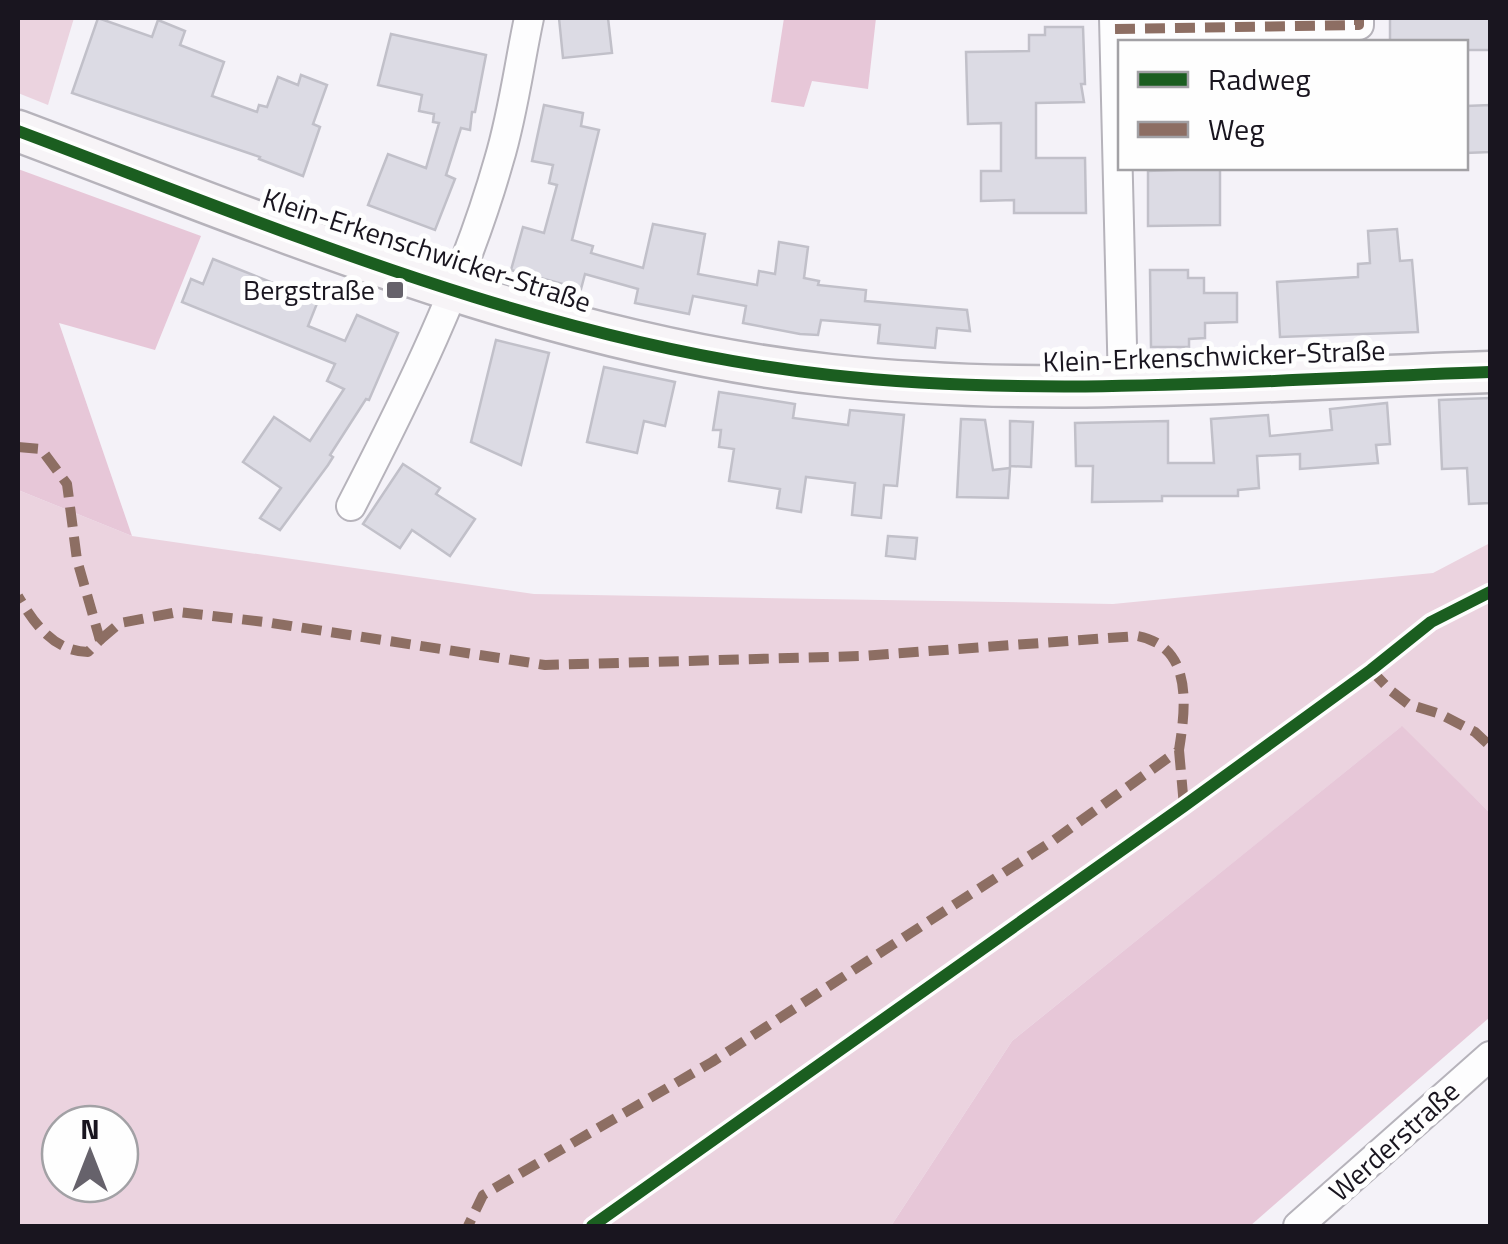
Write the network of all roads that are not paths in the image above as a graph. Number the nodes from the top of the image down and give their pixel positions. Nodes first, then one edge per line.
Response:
1 (528, 18) edge
2 (1114, 24) edge
3 (1360, 28) edge
4 (18, 132) edge
5 (452, 291) junction
6 (1490, 372) edge
7 (1123, 386) junction
8 (351, 506) dead end
9 (1490, 1056) edge
10 (1298, 1226) edge

1 - 5 street
2 - 3 street
2 - 7 street
4 - 5 street, Klein-Erkenschwicker-Straße
5 - 7 street, Klein-Erkenschwicker-Straße
5 - 8 street
6 - 7 street, Klein-Erkenschwicker-Straße
9 - 10 street, Werderstraße

